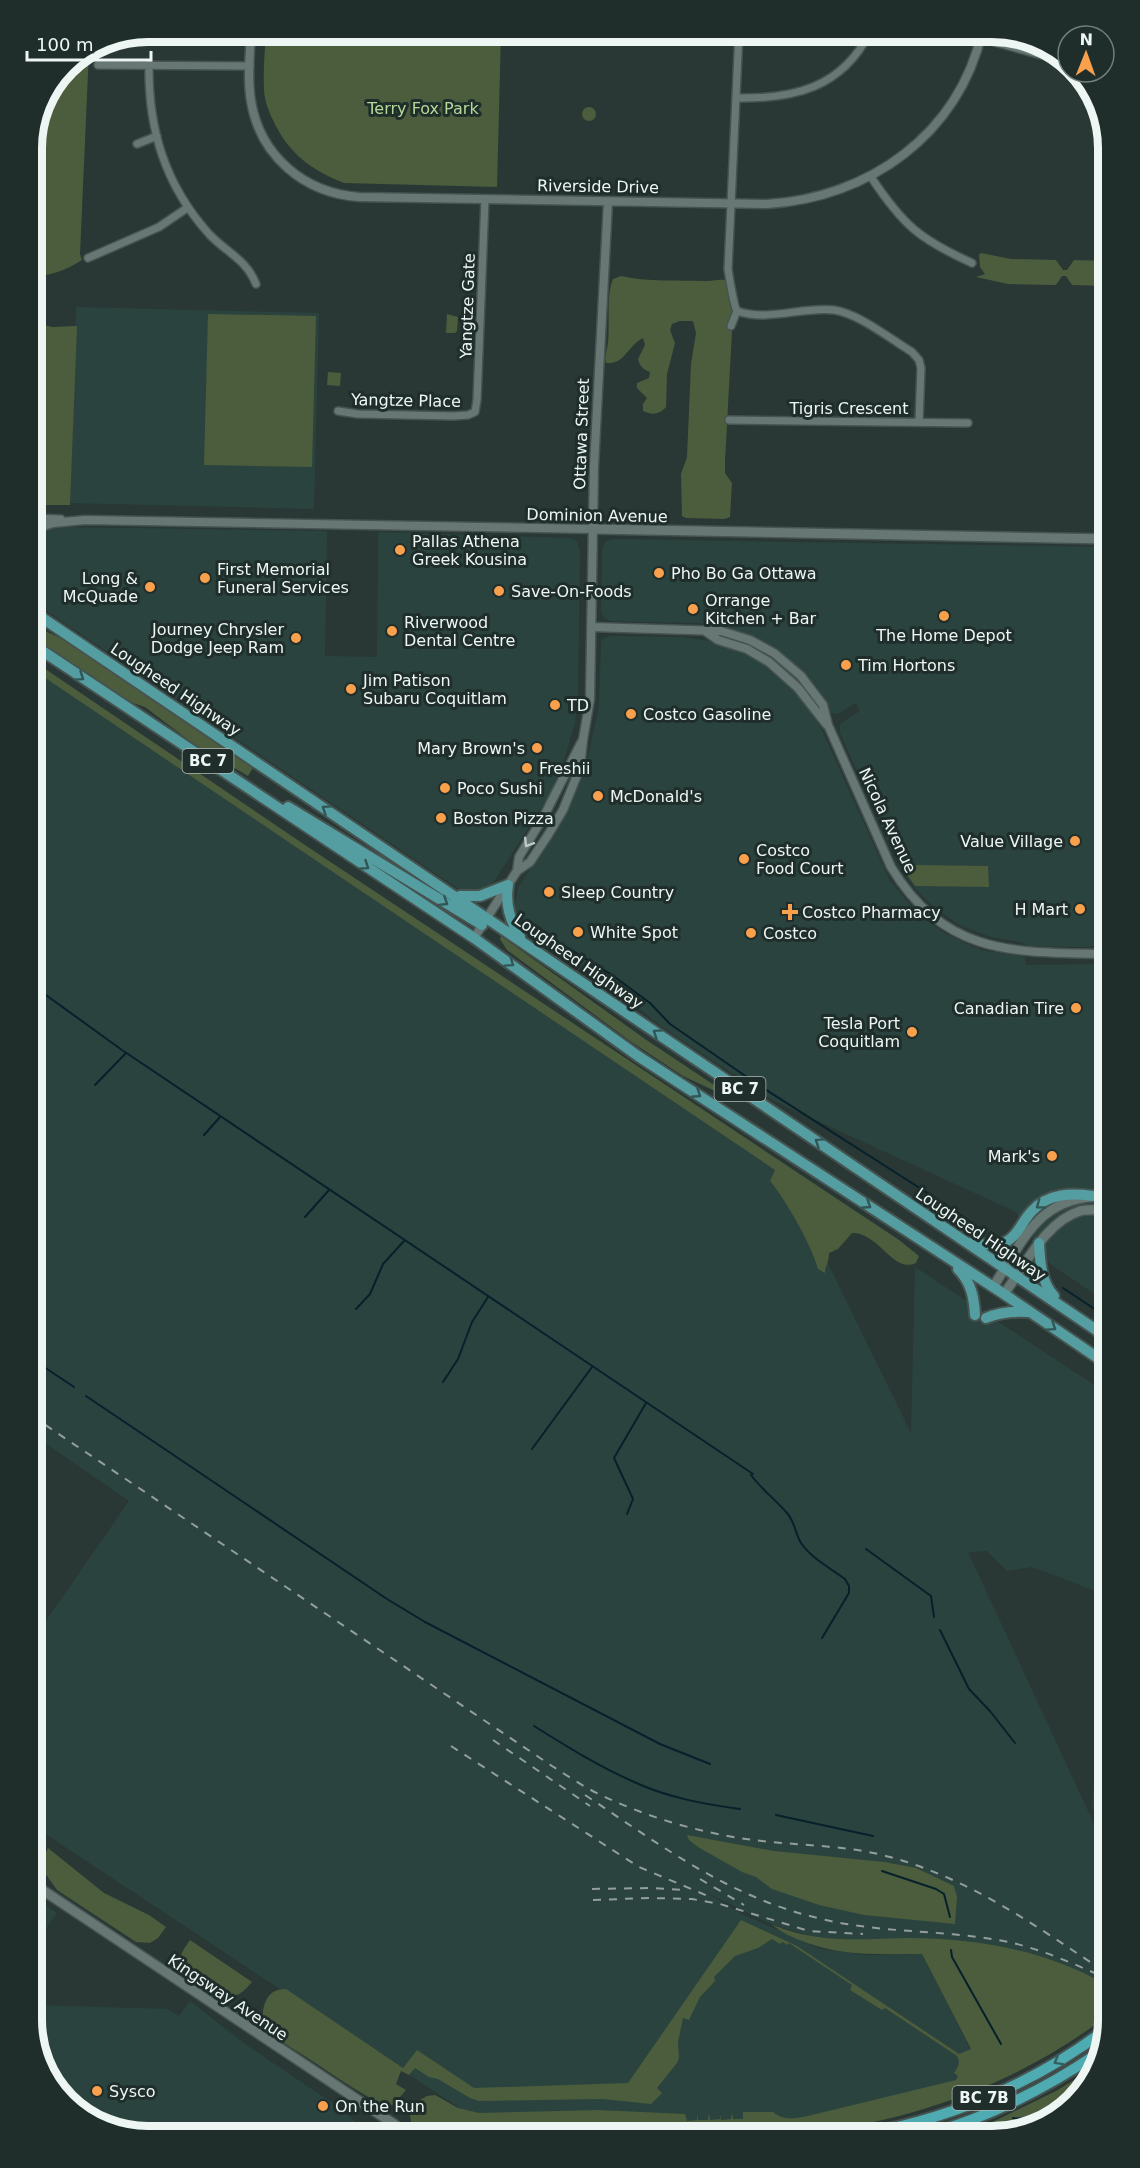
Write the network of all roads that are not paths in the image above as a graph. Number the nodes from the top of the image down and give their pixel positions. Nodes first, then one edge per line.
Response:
1 (251, 42) edge
2 (739, 42) edge
3 (864, 42) edge
4 (978, 42) edge
5 (1004, 43) edge
6 (1041, 55) dead end
7 (149, 64) junction
8 (98, 65) dead end
9 (250, 66) junction
10 (736, 98) junction
11 (157, 136) junction
12 (137, 144) dead end
13 (871, 177) junction
14 (485, 199) junction
15 (608, 201) junction
16 (730, 203) junction
17 (187, 208) junction
18 (88, 258) dead end
19 (972, 263) dead end
20 (256, 284) dead end
21 (737, 311) junction
22 (731, 326) dead end
23 (338, 411) dead end
24 (473, 414) joint
25 (729, 420) dead end
26 (920, 422) junction
27 (968, 423) dead end
28 (42, 518) edge
29 (85, 520) junction
30 (42, 527) edge
31 (593, 530) junction
32 (1098, 539) edge
33 (42, 617) edge
34 (591, 627) junction
35 (705, 632) junction
36 (747, 649) junction
37 (42, 651) edge
38 (791, 667) junction
39 (783, 675) junction
40 (819, 700) junction
41 (828, 725) junction
42 (583, 740) junction
43 (254, 792) junction
44 (517, 871) junction
45 (508, 885) junction
46 (457, 896) junction
47 (485, 921) junction
48 (474, 938) junction
49 (522, 940) junction
50 (1098, 954) edge
51 (1093, 1196) junction
52 (1098, 1196) edge
53 (1098, 1210) edge
54 (968, 1243) junction
55 (1039, 1243) junction
56 (948, 1257) junction
57 (1005, 1268) junction
58 (1017, 1276) junction
59 (993, 1287) junction
60 (1004, 1293) junction
61 (1067, 1310) junction
62 (1030, 1312) junction
63 (1098, 1331) edge
64 (1098, 1358) edge
65 (42, 1890) edge
66 (1097, 2034) edge
67 (1091, 2058) edge
68 (396, 2126) edge
69 (901, 2126) edge
70 (957, 2126) edge

1 - 9 street, Riverside Drive
2 - 10 street
3 - 10 street
4 - 13 street, Riverside Drive
5 - 6 street
7 - 8 street
7 - 9 street
7 - 11 street
9 - 14 street, Riverside Drive
10 - 16 street
11 - 12 street
11 - 17 street
13 - 16 street, Riverside Drive
13 - 19 street
14 - 15 street, Riverside Drive
14 - 24 street, Yangtze Gate
15 - 16 street, Riverside Drive
15 - 31 street, Ottawa Street
16 - 21 street
17 - 18 street
17 - 20 street
21 - 22 street
21 - 26 street
23 - 24 street, Yangtze Place
25 - 26 street, Tigris Crescent
26 - 27 street, Tigris Crescent
28 - 29 street, Dominion Avenue
29 - 30 street, Dominion Avenue
29 - 31 street, Dominion Avenue
31 - 32 main road, Dominion Avenue
31 - 34 street, Ottawa Street
46 -> 33 main road, Lougheed Highway / BC 7
34 - 35 street, Nicola Avenue
34 - 42 street, Ottawa Street
35 - 36 street, Nicola Avenue
35 - 38 street, Nicola Avenue
36 - 38 street
36 - 39 street, Nicola Avenue
37 -> 43 main road, BC 7
38 - 40 street, Nicola Avenue
39 - 40 street
39 - 41 street, Nicola Avenue
40 - 41 street, Nicola Avenue
41 - 50 street, Nicola Avenue
42 -> 44 street, Ottawa Street
42 - 44 street, Ottawa Street
43 -> 47 main road
43 -> 48 main road, BC 7
44 - 45 street, Ottawa Street
45 - 46 main road
45 - 47 street, Ottawa Street
45 - 49 main road
46 - 47 main road, Lougheed Highway / BC 7
47 - 48 street, Ottawa Street
47 - 49 main road, Lougheed Highway / BC 7
48 -> 56 main road, BC 7
54 -> 49 main road, Lougheed Highway / BC 7
51 - 52 main road
51 -> 54 main road
51 - 57 main road
53 - 55 main road
54 - 57 main road, Lougheed Highway / BC 7
55 - 58 main road
55 - 61 main road
56 - 59 main road, BC 7
56 - 62 main road
57 - 58 main road, Lougheed Highway / BC 7
57 - 59 main road
58 - 60 main road
58 - 61 main road, Lougheed Highway / BC 7
59 - 60 main road, BC 7
60 - 62 main road, BC 7
61 - 63 main road, Lougheed Highway / BC 7
62 -> 64 main road, BC 7
65 - 68 main road, Kingsway Avenue
66 -> 69 highway, BC 7B
67 - 70 highway, BC 7B

